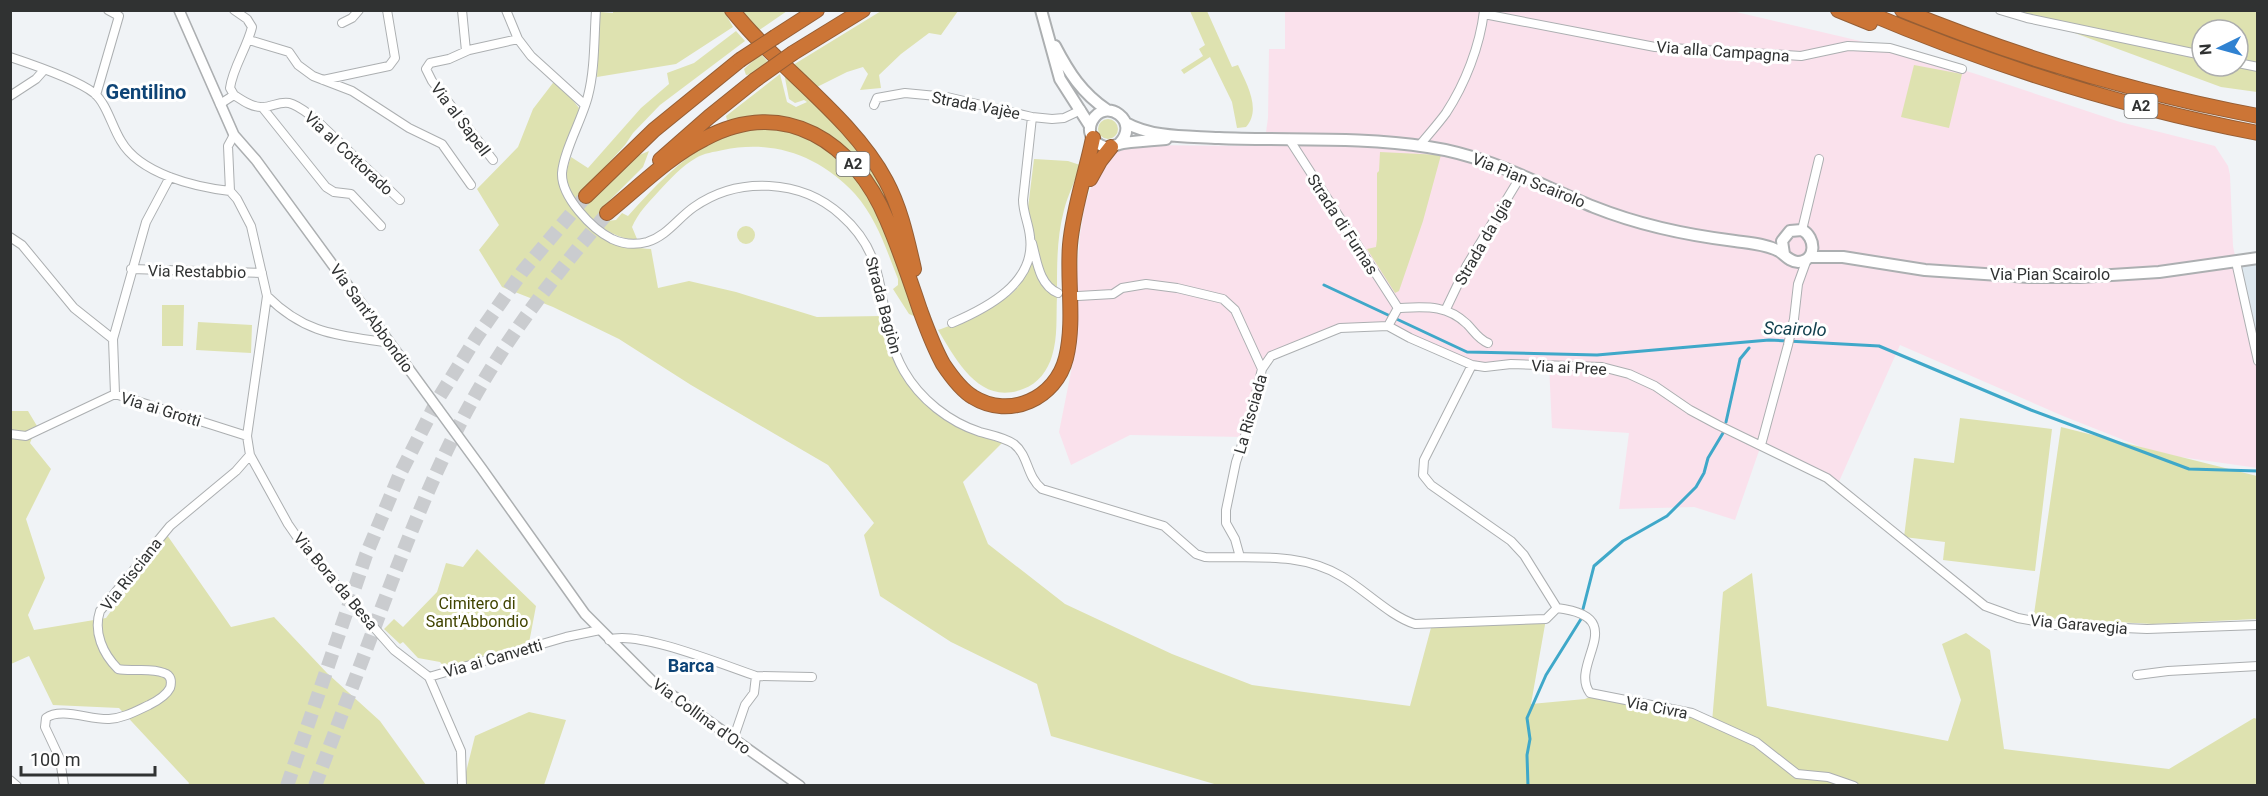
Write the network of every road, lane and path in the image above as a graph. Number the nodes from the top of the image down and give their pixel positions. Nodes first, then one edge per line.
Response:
1 (108, 10) edge
2 (179, 10) edge
3 (234, 10) edge
4 (359, 10) edge
5 (387, 10) edge
6 (462, 10) edge
7 (506, 10) edge
8 (596, 10) edge
9 (732, 10) edge
10 (797, 10) edge
11 (817, 10) edge
12 (863, 10) edge
13 (1041, 10) edge
14 (1838, 10) edge
15 (1861, 10) edge
16 (1902, 10) edge
17 (1923, 10) edge
18 (2000, 10) edge
19 (1484, 13) edge
20 (342, 23) dead end
21 (1047, 30) junction
22 (771, 34) junction
23 (518, 39) junction
24 (249, 40) junction
25 (466, 51) junction
26 (2190, 52) edge
27 (2023, 55) junction
28 (10, 57) edge
29 (1962, 69) dead end
30 (44, 70) junction
31 (2026, 73) junction
32 (321, 80) junction
33 (96, 94) junction
34 (234, 95) junction
35 (10, 96) edge
36 (220, 104) junction
37 (585, 105) junction
38 (874, 105) dead end
39 (262, 107) junction
40 (1081, 110) junction
41 (1107, 110) junction
42 (2258, 116) edge
43 (1032, 117) junction
44 (1126, 123) junction
45 (1091, 132) junction
46 (2258, 133) edge
47 (234, 135) junction
48 (1190, 136) junction
49 (1288, 139) junction
50 (1115, 145) junction
51 (1419, 146) junction
52 (1819, 159) dead end
53 (493, 160) dead end
54 (1522, 174) junction
55 (170, 177) junction
56 (471, 185) dead end
57 (230, 191) junction
58 (586, 196) tunnel mouth
59 (400, 200) dead end
60 (1078, 206) junction
61 (381, 226) dead end
62 (1802, 230) junction
63 (10, 237) edge
64 (1030, 237) junction
65 (1784, 237) junction
66 (1813, 241) junction
67 (1756, 244) junction
68 (1784, 254) junction
69 (1843, 257) junction
70 (1808, 258) junction
71 (2258, 258) edge
72 (2236, 262) junction
73 (131, 269) junction
74 (262, 273) junction
75 (1058, 293) dead end
76 (267, 296) junction
77 (1078, 296) dead end
78 (1398, 308) junction
79 (1446, 309) junction
80 (921, 312) junction
81 (952, 323) dead end
82 (1388, 326) junction
83 (113, 339) junction
84 (390, 343) junction
85 (1488, 343) dead end
86 (2258, 361) edge
87 (1472, 365) junction
88 (1262, 369) junction
89 (115, 394) junction
90 (10, 434) edge
91 (247, 436) junction
92 (1761, 445) junction
93 (250, 455) junction
94 (1837, 486) joint
95 (1240, 556) junction
96 (1557, 608) junction
97 (585, 614) joint
98 (2258, 625) edge
99 (600, 630) junction
100 (609, 640) junction
101 (2258, 666) edge
102 (2137, 675) dead end
103 (756, 676) junction
104 (429, 677) junction
105 (812, 677) dead end
106 (733, 740) junction
107 (10, 780) edge
108 (17, 786) edge
109 (64, 786) edge
110 (462, 786) edge
111 (800, 786) edge
112 (1854, 786) edge

1 - 33 street
2 - 36 street, Via Sant'Abbondio
3 - 24 street
4 - 20 street
5 - 32 street
6 - 25 street
7 - 23 street
8 - 37 street, Strada Bagiòn
9 - 80 highway, A2
10 - 22 highway
11 - 22 highway
12 - 80 highway, A2, bridge
13 - 21 main road
14 - 31 highway
15 - 31 highway, A2
16 - 27 highway, A2
17 - 27 highway
18 - 26 street
19 - 29 street, Via alla Campagna
19 - 51 street
21 - 40 main road
21 - 41 main road
22 - 58 highway
23 - 25 street, Via al Sapell
23 - 37 street
24 - 32 street
24 - 34 street
25 - 53 street, Via al Sapell
27 - 42 highway, A2
28 - 30 street
30 - 33 street
30 - 35 street
31 - 46 highway, A2
32 - 56 street
33 - 55 street
34 - 36 street
34 - 39 street, Via al Cottorado
36 - 47 street, Via Sant'Abbondio
37 - 95 street, Strada Bagiòn
38 - 43 street, Strada Vajèe
39 - 59 street, Via al Cottorado
39 - 61 street, Via al Cottorado
40 - 43 street, Strada Vajèe
40 - 45 main road
41 - 44 main road
41 - 45 main road
43 - 64 street
44 - 48 main road, Via Pian Scairolo
44 - 50 main road
45 - 50 main road
45 - 60 highway, A2
47 - 57 street, Via Bora da Besa
47 - 84 street, Via Sant'Abbondio
48 - 49 main road, Via Pian Scairolo
48 - 50 main road, Via Pian Scairolo
49 - 51 main road, Via Pian Scairolo
49 - 78 street, Strada di Furnas
50 - 60 highway, A2
51 - 54 main road, Via Pian Scairolo
52 - 62 street
54 - 67 main road, Via Pian Scairolo
54 - 79 street, Strada da Igia
55 - 57 street
55 - 73 street, Via Restabbio
57 - 74 street, Via Bora da Besa
60 - 80 highway, A2
62 - 65 main road
62 - 66 main road
63 - 83 street
64 - 75 street
64 - 81 street
65 - 67 main road
65 - 68 main road
66 - 69 main road
66 - 70 main road
67 - 68 main road
68 - 70 main road
69 - 70 main road
69 - 72 main road, Via Pian Scairolo
70 - 92 street
71 - 72 main road, Via Pian Scairolo
72 - 86 street
73 - 74 street, Via Restabbio
73 - 83 street, Via Restabbio
74 - 76 street, Via Bora da Besa
76 - 84 street
76 - 91 street, Via Bora da Besa
77 - 88 street
78 - 79 street
78 - 82 street
79 - 85 street
82 - 87 street, Via ai Pree
82 - 88 street, La Risciada
83 - 89 street, Via Restabbio
84 - 97 street, Via Sant'Abbondio
87 - 92 street, Via ai Pree
87 - 96 street
88 - 95 street, La Risciada
89 - 90 street, Via ai Grotti
89 - 91 street, Via ai Grotti
91 - 93 street, Via Bora da Besa
92 - 94 street, Via ai Pree
93 - 104 street, Via Bora da Besa
93 - 109 street, Via Risciana
94 - 98 street, Via Garavegia
95 - 96 street
96 - 112 street, Via Civra
97 - 99 street, Via Collina d'Oro
99 - 100 street, Via Collina d'Oro
99 - 104 street, Via ai Canvetti
100 - 103 street
100 - 106 street, Via Collina d'Oro
101 - 102 street
103 - 105 street
103 - 106 street
104 - 110 street, Via ai Canvetti
106 - 111 street, Via Collina d'Oro
107 - 108 street

